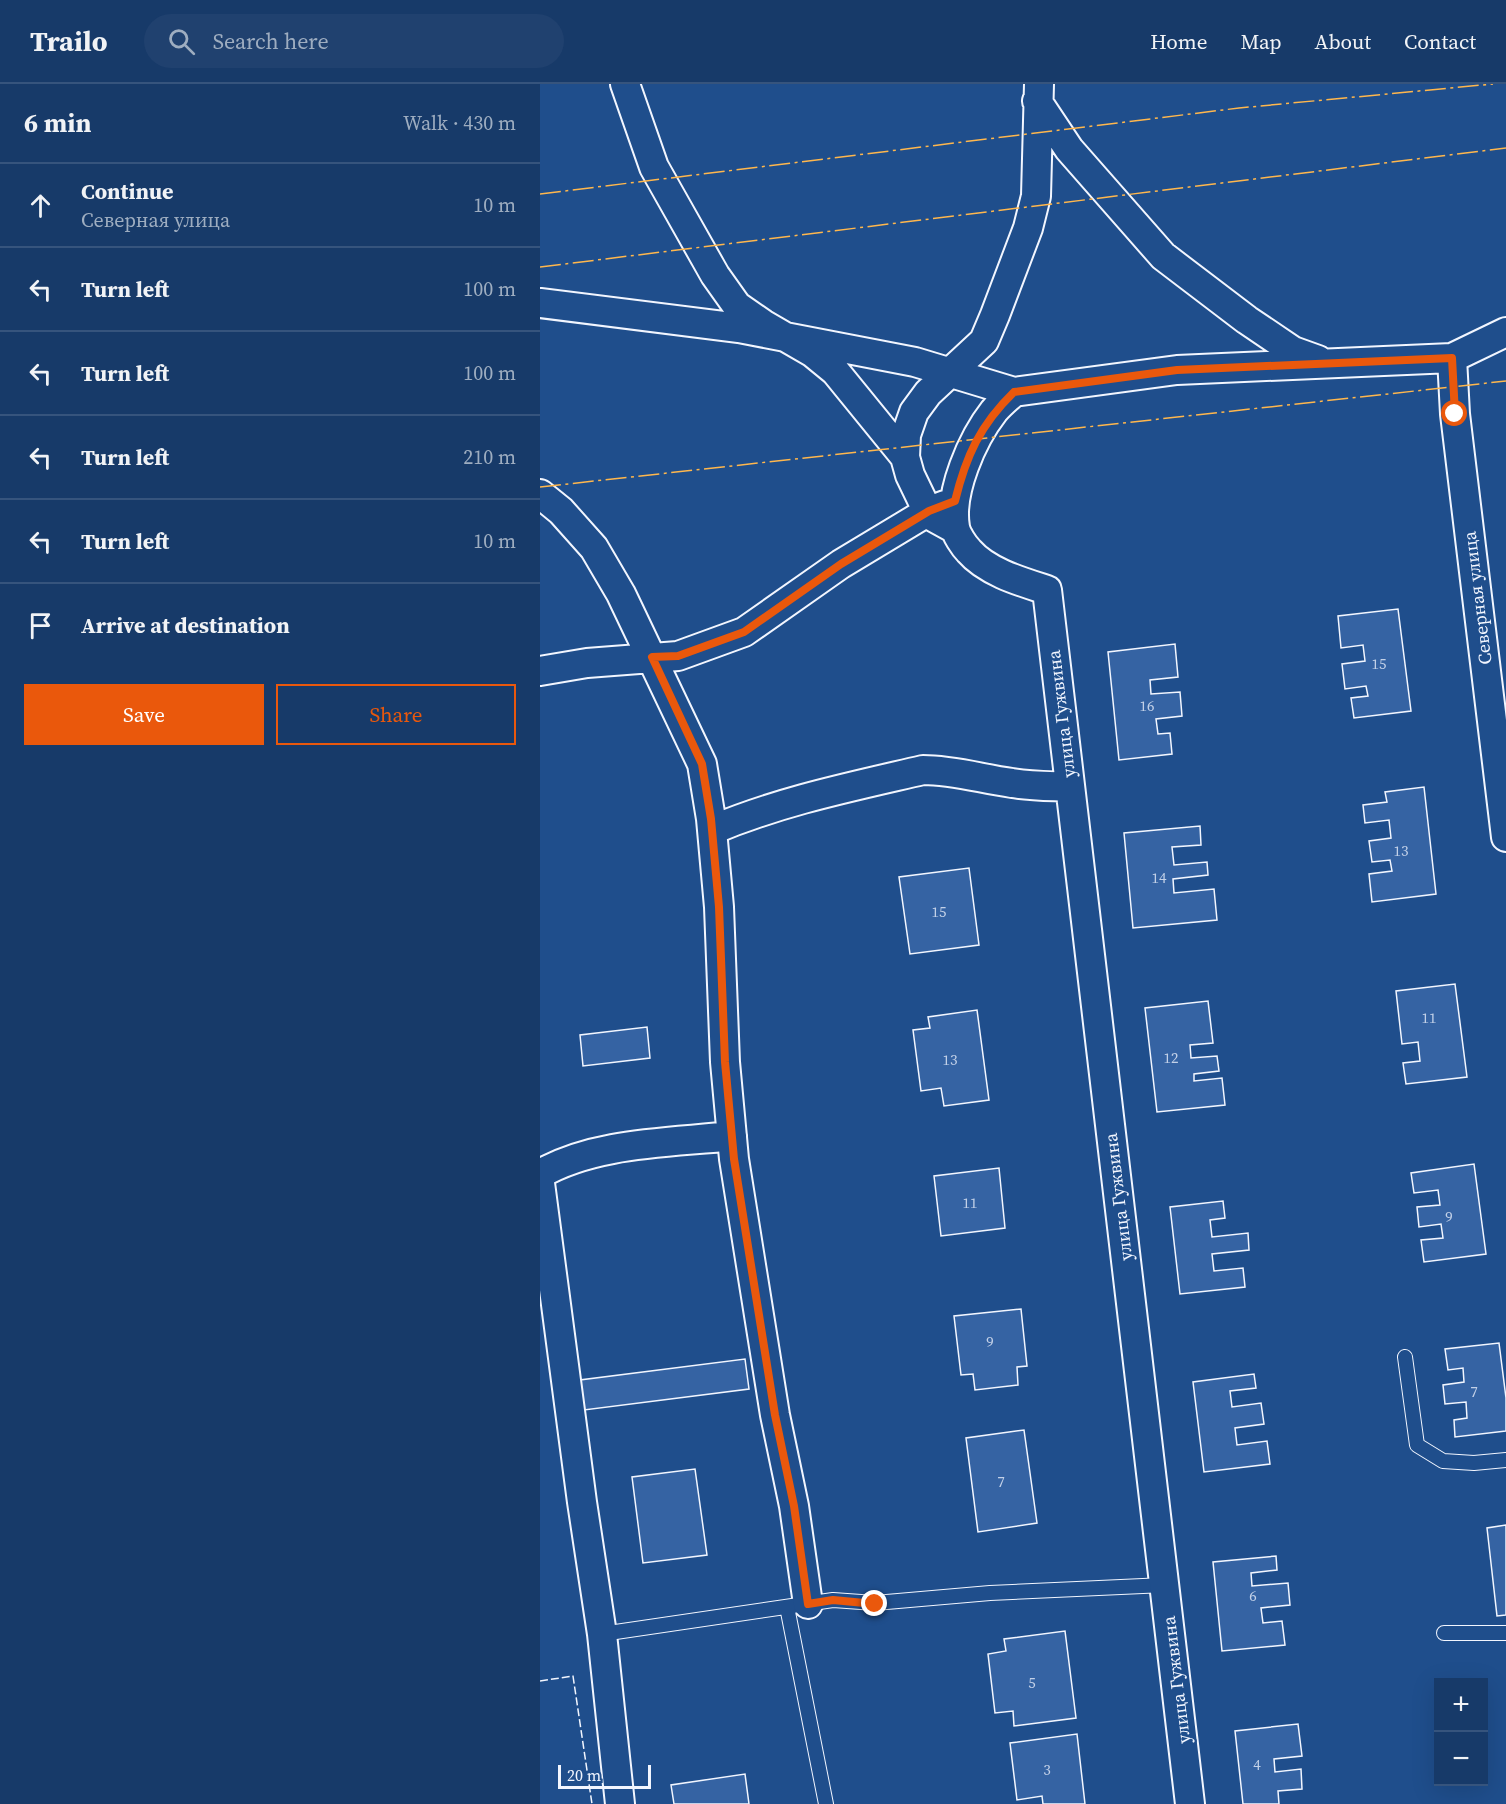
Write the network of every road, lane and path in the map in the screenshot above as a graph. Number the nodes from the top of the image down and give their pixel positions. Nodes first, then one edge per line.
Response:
1 (625, 84) edge
2 (1034, 90) edge
3 (540, 303) edge
4 (1506, 332) edge
5 (785, 337) junction
6 (1452, 358) junction
7 (1327, 364) junction
8 (949, 373) junction
9 (1014, 392) junction
10 (905, 457) junction
11 (540, 494) edge
12 (942, 506) junction
13 (652, 657) junction
14 (540, 671) edge
15 (1070, 787) junction
16 (712, 830) junction
17 (1506, 837) edge
18 (732, 1136) junction
19 (540, 1174) edge
20 (540, 1183) edge
21 (1405, 1357) dead end
22 (1506, 1460) edge
23 (1164, 1586) junction
24 (798, 1606) junction
25 (1444, 1633) dead end
26 (1506, 1633) edge
27 (602, 1634) junction
28 (620, 1804) edge
29 (826, 1804) edge
30 (1190, 1804) edge

1 - 5 street
2 - 7 street
2 - 8 street
3 - 5 street
4 - 6 street
5 - 8 street
5 - 10 street
6 - 7 street
6 - 17 street, Северная улица
7 - 9 street
8 - 9 street
8 - 10 street
9 - 12 street
10 - 12 street
11 - 13 street
12 - 13 street
12 - 15 street, улица Гужвина
13 - 14 street
13 - 16 street
15 - 16 street
15 - 23 street, улица Гужвина
16 - 18 street
18 - 19 street
18 - 24 street
20 - 27 street
21 - 22 lane
23 - 24 lane
23 - 30 street, улица Гужвина
24 - 27 lane
24 - 29 lane
25 - 26 lane
27 - 28 street

